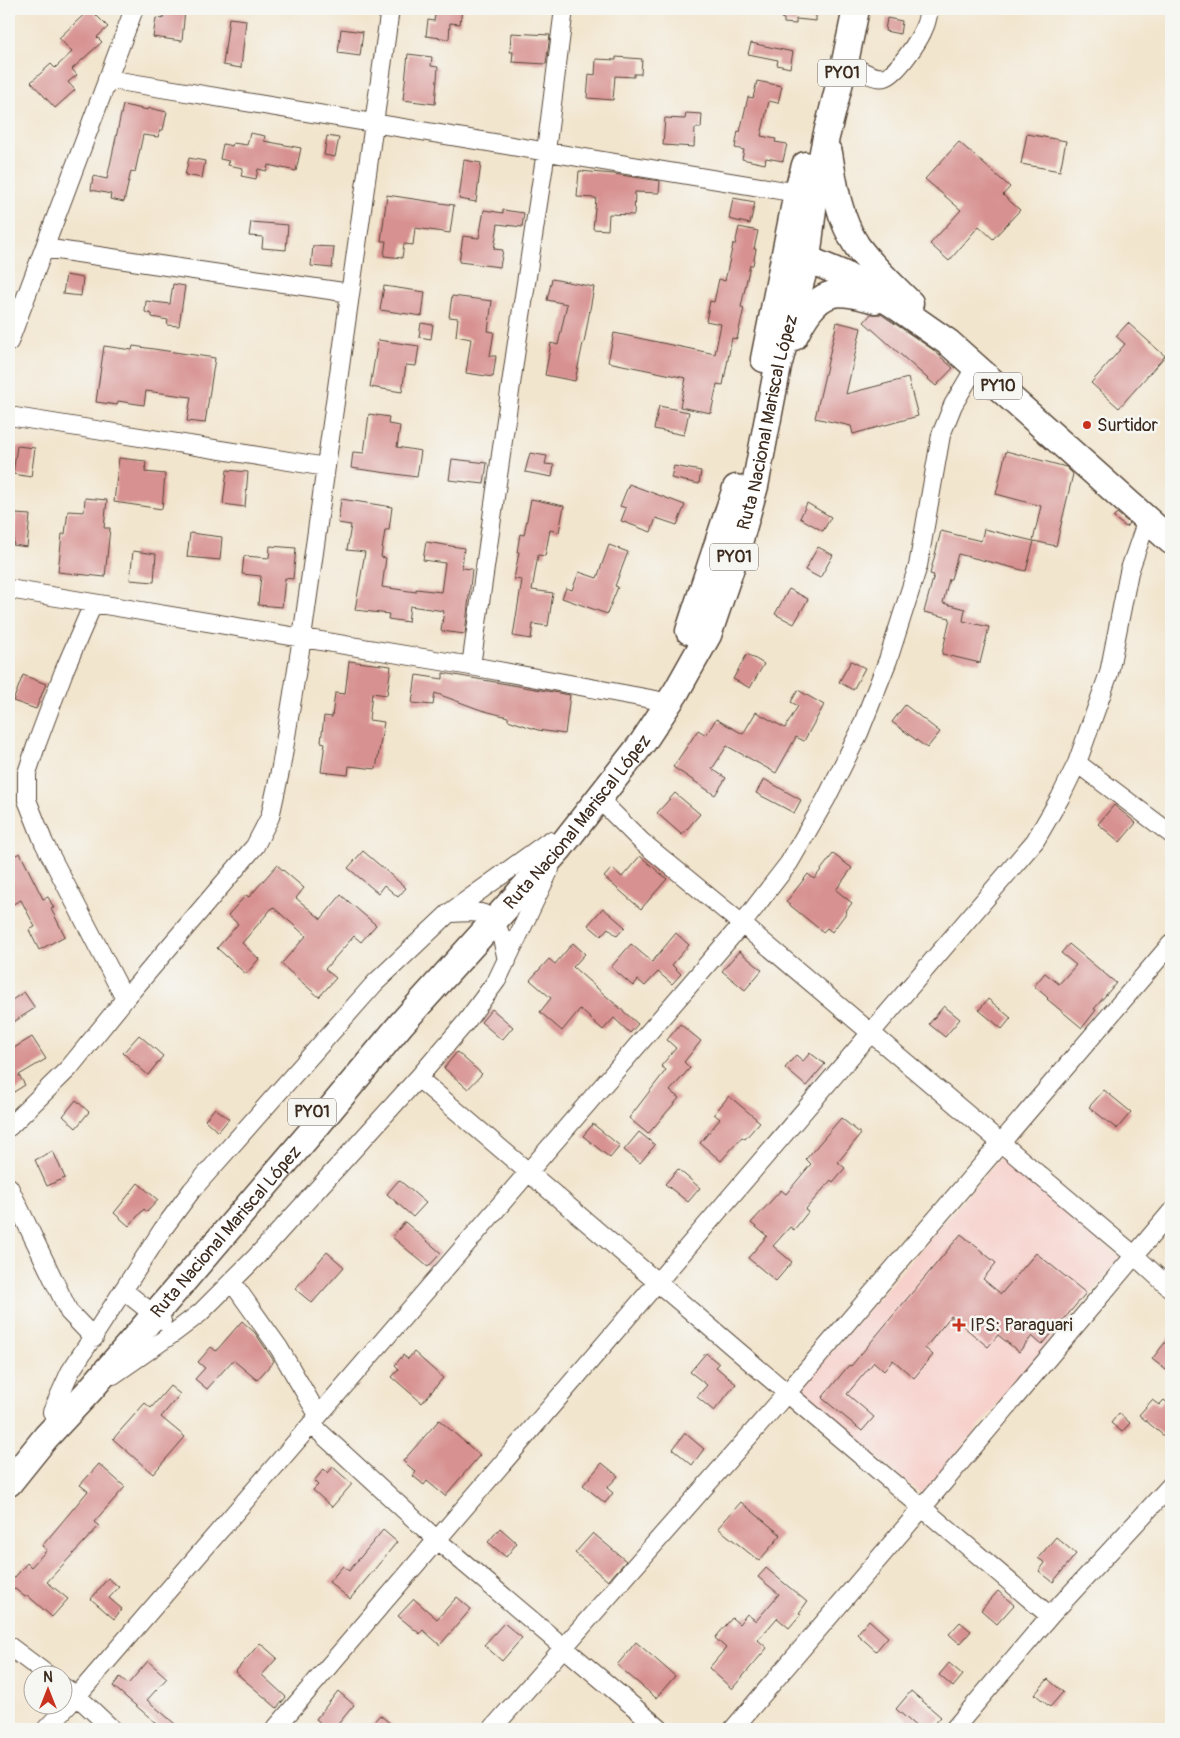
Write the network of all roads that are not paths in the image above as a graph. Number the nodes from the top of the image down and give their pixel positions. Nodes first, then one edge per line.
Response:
1 (134, 9) edge
2 (390, 9) edge
3 (564, 9) edge
4 (840, 9) edge
5 (856, 9) edge
6 (929, 9) edge
7 (845, 62) junction
8 (107, 79) junction
9 (374, 123) junction
10 (826, 138) junction
11 (546, 151) junction
12 (800, 181) junction
13 (44, 248) junction
14 (807, 259) junction
15 (350, 293) junction
16 (893, 304) junction
17 (773, 308) junction
18 (9, 342) edge
19 (949, 343) junction
20 (778, 366) junction
21 (976, 366) junction
22 (9, 416) edge
23 (326, 467) junction
24 (1147, 520) junction
25 (1171, 541) edge
26 (9, 589) edge
27 (93, 604) junction
28 (302, 638) junction
29 (471, 666) junction
30 (656, 700) junction
31 (1077, 763) junction
32 (599, 799) junction
33 (1171, 834) edge
34 (554, 845) junction
35 (448, 913) junction
36 (488, 917) junction
37 (742, 924) junction
38 (1171, 944) edge
39 (507, 961) junction
40 (125, 999) junction
41 (870, 1034) junction
42 (418, 1078) junction
43 (9, 1128) edge
44 (1001, 1144) junction
45 (528, 1172) junction
46 (9, 1187) edge
47 (1171, 1212) edge
48 (1134, 1256) junction
49 (232, 1282) junction
50 (658, 1282) junction
51 (1171, 1289) edge
52 (123, 1290) junction
53 (150, 1311) junction
54 (175, 1332) junction
55 (94, 1338) junction
56 (90, 1390) junction
57 (787, 1393) junction
58 (52, 1412) junction
59 (315, 1419) junction
60 (9, 1456) edge
61 (9, 1484) edge
62 (1171, 1485) edge
63 (922, 1508) junction
64 (437, 1540) junction
65 (1050, 1616) junction
66 (9, 1646) edge
67 (564, 1647) junction
68 (36, 1666) edge
69 (72, 1693) edge
70 (77, 1696) junction
71 (46, 1729) edge
72 (112, 1729) edge
73 (274, 1729) edge
74 (492, 1729) edge
75 (660, 1729) edge
76 (732, 1729) edge
77 (954, 1729) edge

1 - 8 street
2 - 9 street
3 - 11 street
4 - 12 highway, Ruta Nacional Mariscal López / PY01
5 - 7 highway, Ruta Nacional Mariscal López / PY01
6 - 7 street
7 - 10 highway, Ruta Nacional Mariscal López / PY01
8 - 9 street
8 - 13 street
9 - 11 street
9 - 15 street
10 - 14 highway, Ruta Nacional Mariscal López / PY01
10 - 19 highway
11 - 12 street
11 - 29 street
12 - 14 highway
12 - 17 highway, Ruta Nacional Mariscal López / PY01
13 - 15 street
13 - 18 street
14 - 16 highway, PY10
14 - 17 highway
14 - 20 highway, Ruta Nacional Mariscal López / PY01
15 - 23 street
16 - 19 highway, PY10
16 - 20 highway
17 - 30 highway, Ruta Nacional Mariscal López / PY01
19 - 21 highway, PY10
20 - 32 highway, Ruta Nacional Mariscal López / PY01
21 - 24 highway, PY10
21 - 37 street
22 - 23 street
23 - 28 street
24 - 25 highway, PY10
24 - 31 street
26 - 27 street
27 - 28 street
27 - 40 street
28 - 29 street
28 - 40 street
29 - 30 street
30 - 34 highway, Ruta Nacional Mariscal López / PY01
31 - 33 street
31 - 41 street
32 - 34 highway, Ruta Nacional Mariscal López / PY01
32 - 37 street
34 - 35 street
34 - 36 highway, Ruta Nacional Mariscal López / PY01
34 - 39 street
35 - 36 street
35 - 52 street
36 - 39 street
36 - 53 highway, Ruta Nacional Mariscal López / PY01
37 - 41 street
37 - 45 street
38 - 44 street
39 - 42 street
40 - 43 street
41 - 44 street
41 - 50 street
42 - 45 street
42 - 49 street
44 - 48 street
44 - 57 street
45 - 50 street
45 - 59 street
46 - 55 street
47 - 48 street
48 - 51 street
48 - 63 street
49 - 54 street
49 - 59 street
50 - 57 street
50 - 64 street
52 - 53 street
52 - 55 street
53 - 54 street
53 - 56 highway, Ruta Nacional Mariscal López / PY01
53 - 58 highway, Ruta Nacional Mariscal López / PY01
54 - 56 street
55 - 58 street
56 - 61 highway, Ruta Nacional Mariscal López / PY01
57 - 63 street
57 - 67 street
58 - 60 highway, Ruta Nacional Mariscal López / PY01
59 - 64 street
59 - 70 street
62 - 65 street
63 - 65 street
63 - 76 street
64 - 67 street
64 - 73 street
65 - 77 street
66 - 68 street
67 - 74 street
67 - 75 street
69 - 70 street
70 - 71 street
70 - 72 street

